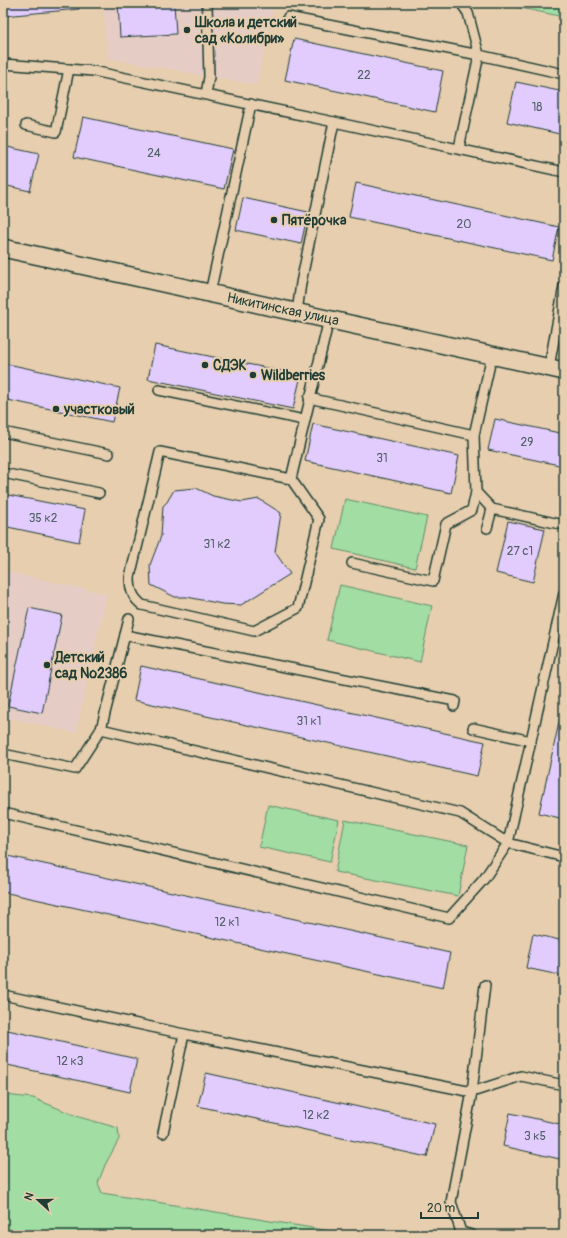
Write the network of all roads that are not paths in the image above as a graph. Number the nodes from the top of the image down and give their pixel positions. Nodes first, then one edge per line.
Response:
1 (206, 3) edge
2 (461, 3) edge
3 (288, 17) dead end
4 (479, 55) junction
5 (3, 64) edge
6 (69, 69) junction
7 (564, 74) edge
8 (206, 94) junction
9 (251, 104) junction
10 (334, 122) junction
11 (26, 125) dead end
12 (459, 148) junction
13 (564, 172) edge
14 (3, 248) edge
15 (564, 286) edge
16 (210, 293) junction
17 (297, 312) junction
18 (329, 319) junction
19 (492, 355) junction
20 (556, 369) edge
21 (159, 390) dead end
22 (309, 398) junction
23 (304, 420) junction
24 (3, 432) edge
25 (474, 435) junction
26 (110, 454) dead end
27 (3, 473) edge
28 (291, 479) junction
29 (476, 492) junction
30 (99, 493) dead end
31 (492, 510) junction
32 (564, 525) edge
33 (487, 528) dead end
34 (352, 563) dead end
35 (564, 593) edge
36 (129, 619) dead end
37 (125, 635) junction
38 (454, 706) dead end
39 (473, 728) dead end
40 (101, 729) junction
41 (531, 741) junction
42 (3, 754) edge
43 (3, 813) edge
44 (508, 843) junction
45 (564, 857) edge
46 (485, 985) dead end
47 (3, 995) edge
48 (184, 1034) junction
49 (564, 1085) edge
50 (472, 1092) junction
51 (163, 1133) dead end
52 (472, 1235) edge

1 - 8 lane
2 - 4 lane
3 - 4 lane
4 - 7 lane
4 - 12 lane
5 - 6 lane
6 - 8 lane
6 - 11 lane
8 - 9 lane
9 - 10 lane
9 - 16 lane
10 - 12 lane
10 - 17 lane
12 - 13 lane
14 - 16 street, Никитинская улица
15 - 20 lane
16 - 17 street, Никитинская улица
17 - 18 street, Никитинская улица
18 - 19 street, Никитинская улица
18 - 22 lane
19 - 20 street, Никитинская улица
19 - 25 lane
21 - 23 lane
22 - 23 lane
22 - 25 lane
23 - 28 lane
24 - 26 lane
25 - 29 lane
27 - 30 lane
28 - 28 lane
29 - 31 lane
29 - 34 lane
31 - 32 lane
31 - 33 lane
35 - 41 lane
36 - 37 lane
37 - 38 lane
37 - 40 lane
39 - 41 lane
40 - 42 lane
40 - 44 lane
41 - 44 lane
43 - 44 lane
44 - 45 lane
46 - 50 lane
47 - 48 lane
48 - 50 lane
48 - 51 lane
49 - 50 lane
50 - 52 lane

